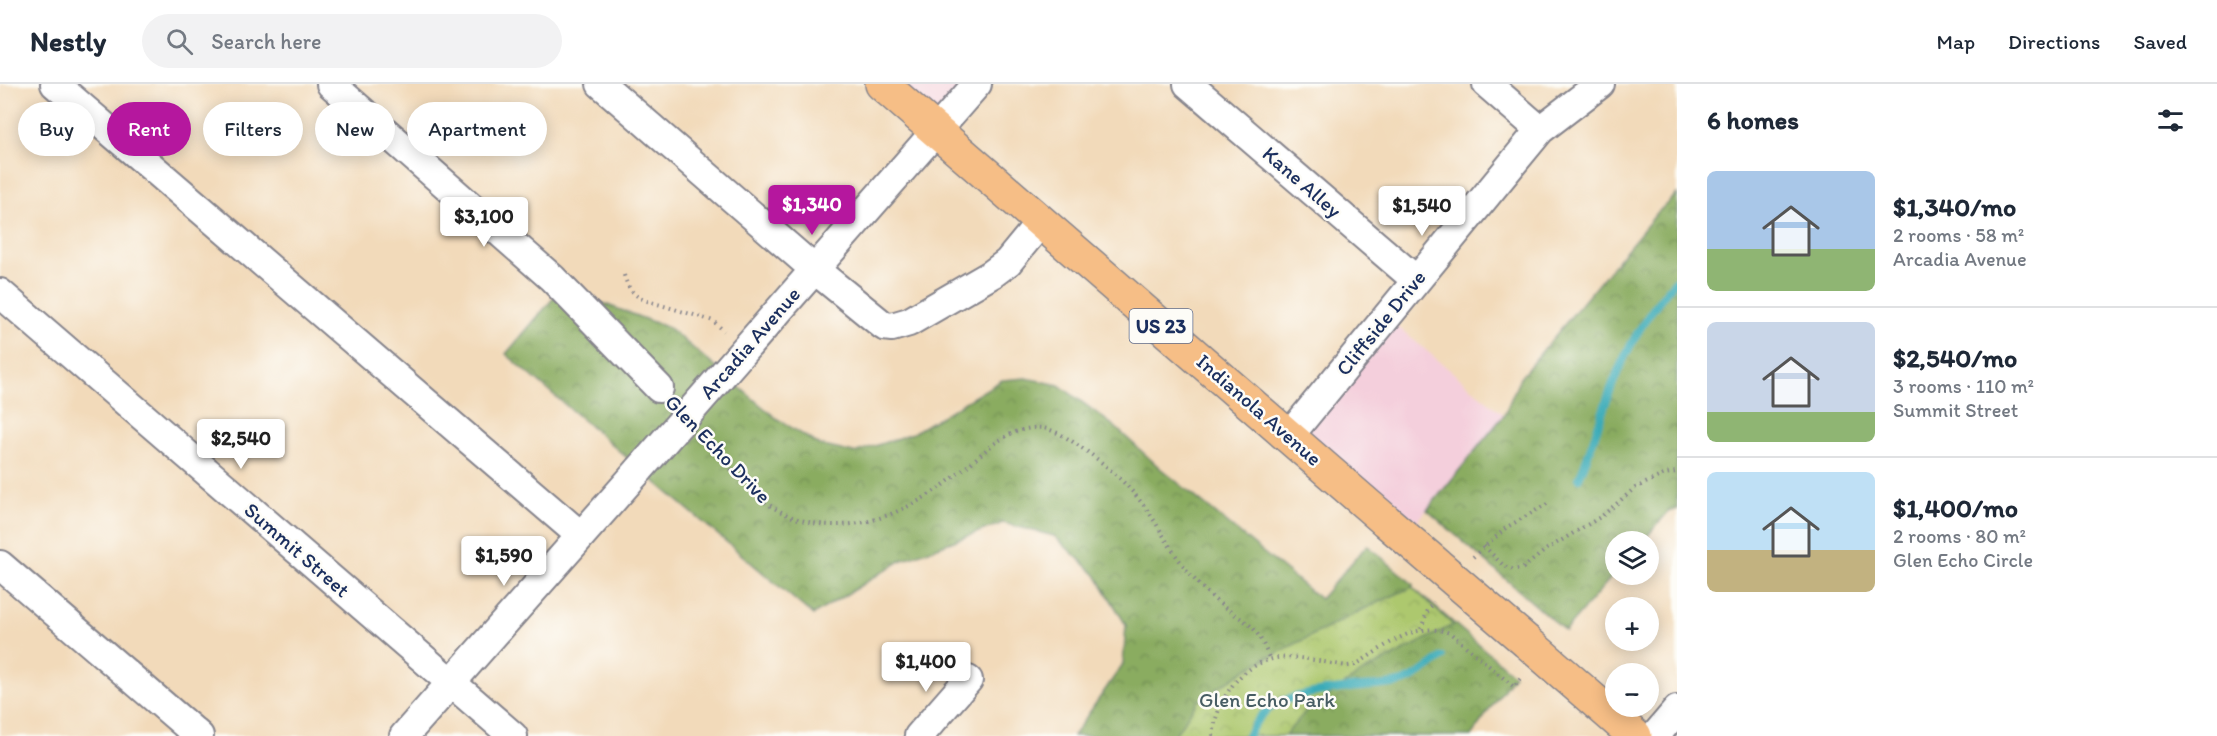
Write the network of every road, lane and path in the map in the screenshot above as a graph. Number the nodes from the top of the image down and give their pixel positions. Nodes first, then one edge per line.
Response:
1 (55, 84) edge
2 (331, 84) edge
3 (601, 84) edge
4 (882, 84) edge
5 (976, 84) edge
6 (1188, 84) edge
7 (1487, 84) edge
8 (1599, 84) edge
9 (936, 130) junction
10 (1540, 130) junction
11 (1040, 223) junction
12 (814, 269) junction
13 (624, 275) dead end
14 (1416, 280) junction
15 (0, 293) edge
16 (732, 337) dead end
17 (659, 388) dead end
18 (702, 436) dead end
19 (1289, 436) junction
20 (1677, 472) edge
21 (580, 535) junction
22 (1484, 546) dead end
23 (0, 565) edge
24 (1270, 660) junction
25 (1521, 678) dead end
26 (968, 680) dead end
27 (451, 682) junction
28 (1677, 710) edge
29 (199, 736) edge
30 (404, 736) edge
31 (513, 736) edge
32 (919, 736) edge
33 (1212, 736) edge
34 (1635, 736) edge
35 (1655, 736) edge

1 - 21 street
2 - 17 street, Glen Echo Drive
3 - 12 street
4 - 9 main road, Indianola Avenue / US 23
5 - 9 street, Arcadia Avenue
6 - 14 street, Kane Alley
7 - 10 street
8 - 10 street, Cliffside Drive
9 - 11 main road, Indianola Avenue / US 23
9 - 12 street, Arcadia Avenue
10 - 14 street, Cliffside Drive
11 - 12 street
11 - 19 main road, Indianola Avenue / US 23
12 - 21 street, Arcadia Avenue, bridge
13 - 16 path
14 - 19 street, Cliffside Drive
15 - 27 street, Summit Street
18 - 24 path, Glen Echo Drive
19 - 34 main road, Indianola Avenue / US 23, bridge
20 - 22 path
21 - 27 street, Arcadia Avenue
23 - 29 street
24 - 25 path
24 - 33 path
26 - 32 street
27 - 30 street, Arcadia Avenue
27 - 31 street, Summit Street
28 - 35 street

